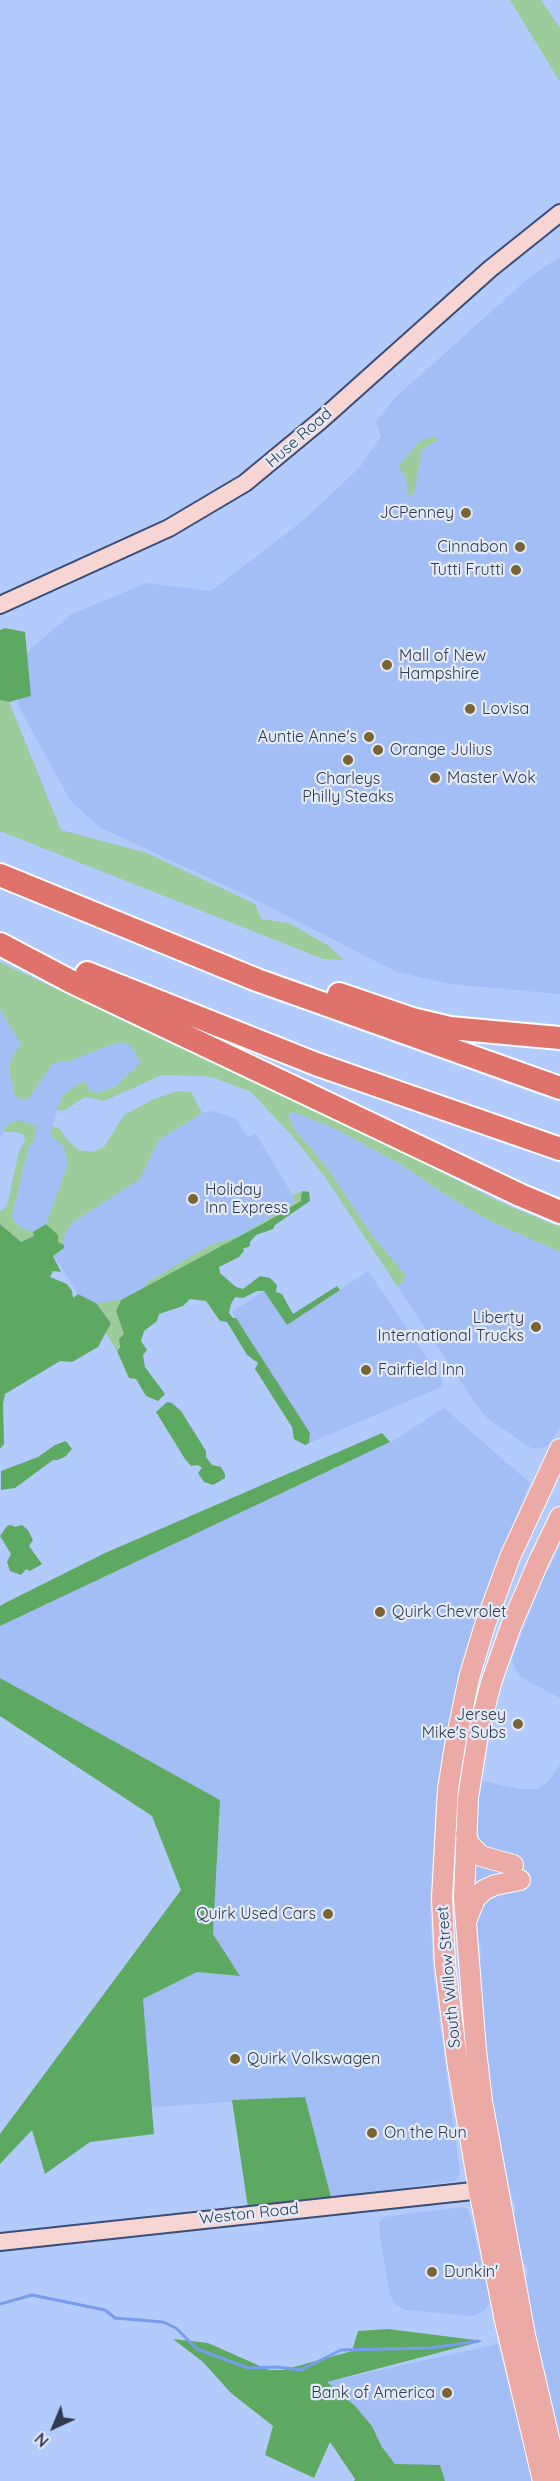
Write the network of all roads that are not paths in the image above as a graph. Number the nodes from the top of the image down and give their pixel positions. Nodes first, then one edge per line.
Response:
1 (560, 213) edge
2 (0, 605) edge
3 (0, 874) edge
4 (0, 936) edge
5 (0, 944) edge
6 (168, 945) junction
7 (560, 1038) edge
8 (560, 1088) edge
9 (560, 1149) edge
10 (560, 1212) edge
11 (560, 1449) edge
12 (560, 1517) edge
13 (465, 1830) junction
14 (466, 1928) junction
15 (488, 2189) junction
16 (0, 2242) edge
17 (543, 2481) edge
18 (559, 2481) edge

1 - 2 street, Huse Road
3 - 6 highway
4 - 9 highway
5 - 10 highway
6 - 7 highway
6 - 8 highway
11 - 15 main road, South Willow Street
12 - 13 main road, South Willow Street
13 - 14 main road, South Willow Street
13 - 14 main road
14 - 15 main road, South Willow Street
15 - 16 street, Weston Road
15 - 17 main road, South Willow Street
15 - 18 main road, South Willow Street

